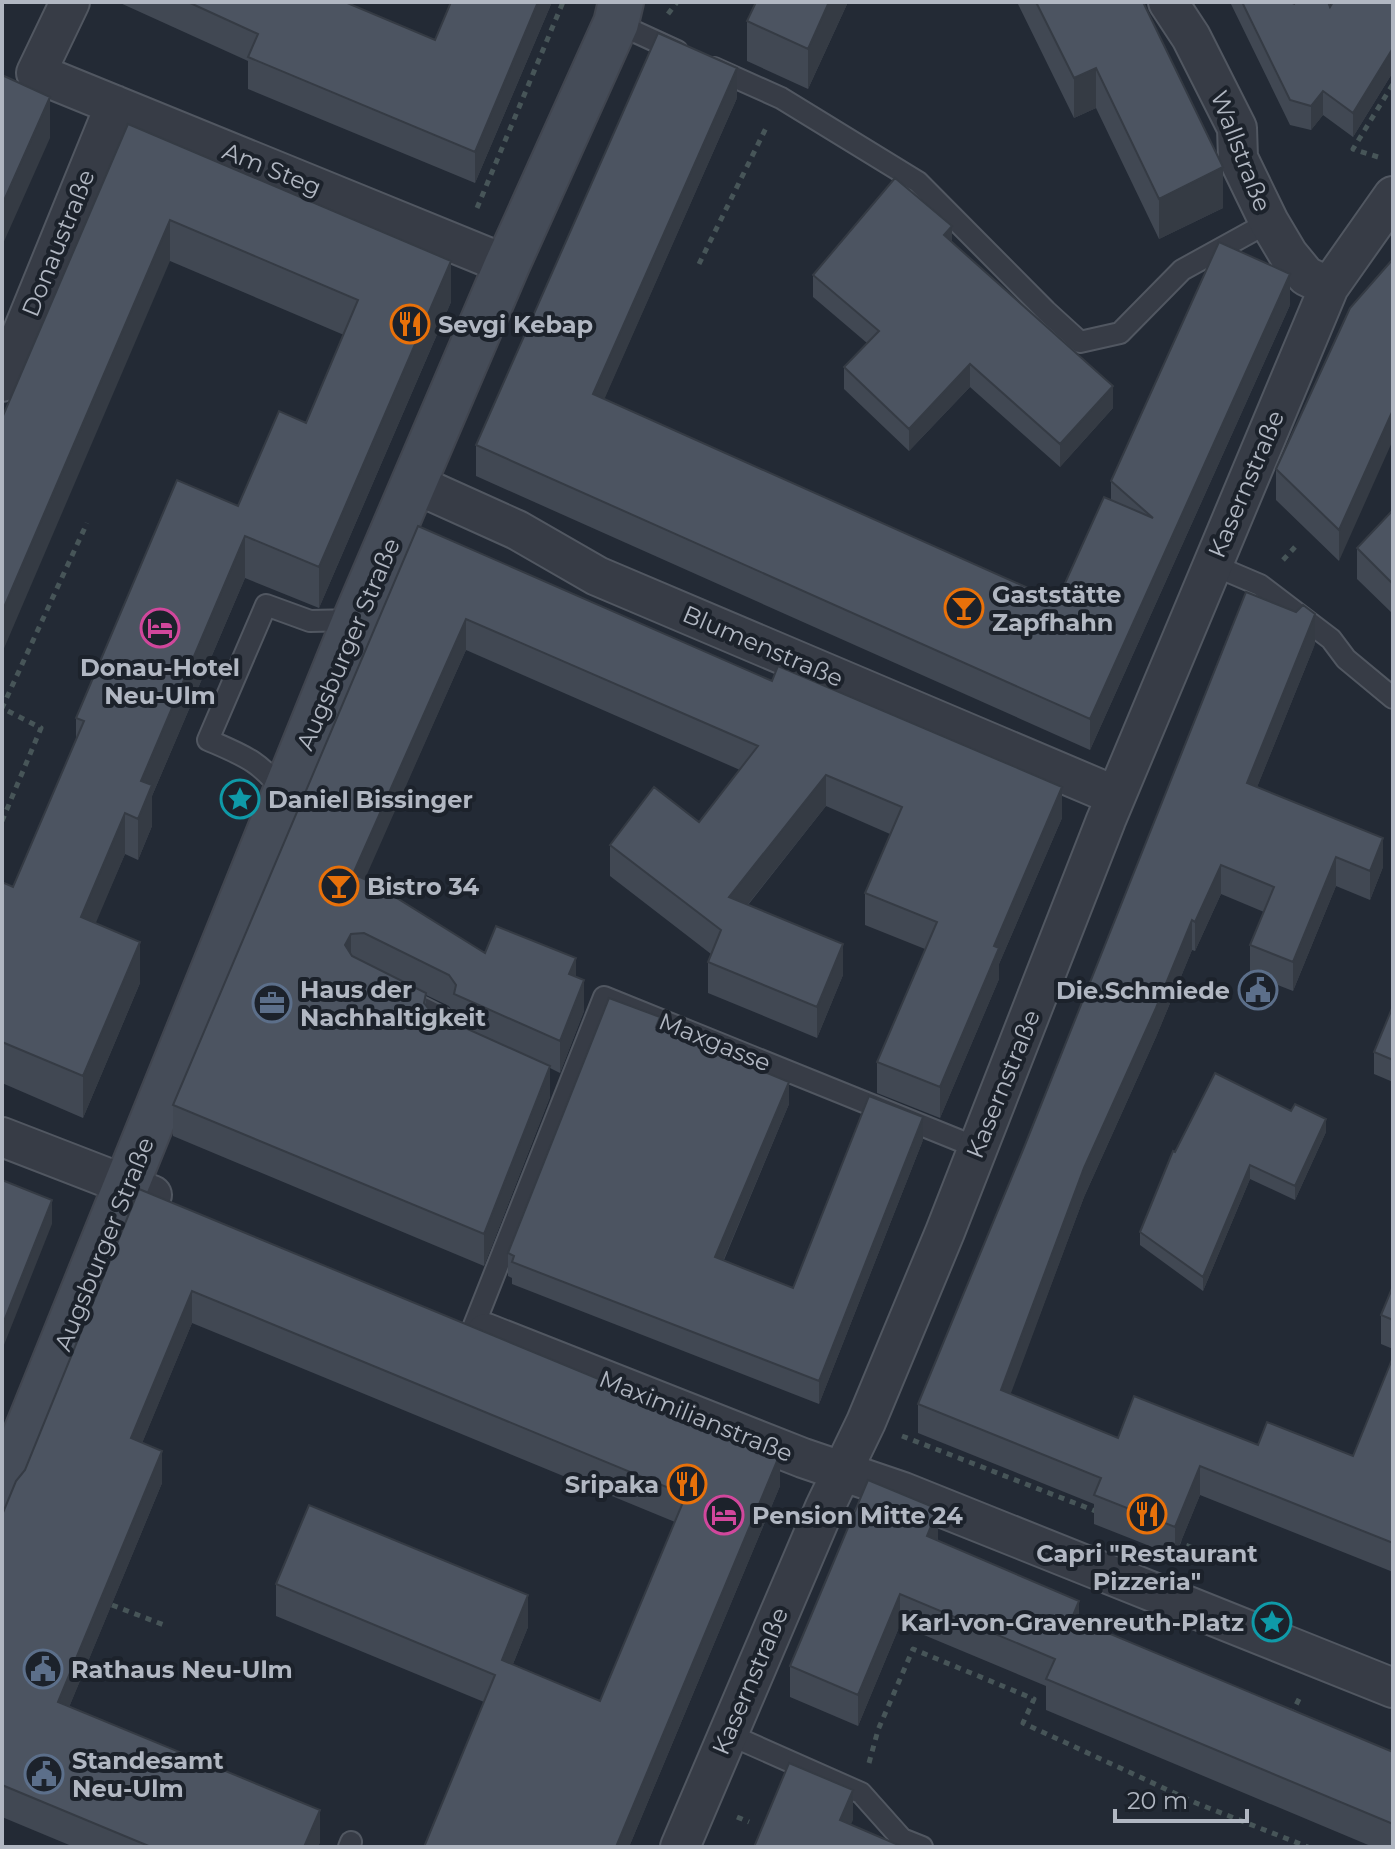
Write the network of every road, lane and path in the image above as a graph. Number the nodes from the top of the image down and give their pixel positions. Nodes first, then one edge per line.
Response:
1 (70, 2) edge
2 (563, 2) edge
3 (1168, 2) edge
4 (623, 9) edge
5 (1393, 84) edge
6 (781, 98) junction
7 (115, 105) junction
8 (1379, 158) dead end
9 (1392, 198) edge
10 (1269, 222) junction
11 (461, 247) junction
12 (699, 264) dead end
13 (507, 265) junction
14 (1329, 287) junction
15 (2, 382) edge
16 (415, 484) junction
17 (87, 523) dead end
18 (1213, 565) junction
19 (355, 620) junction
20 (1393, 698) edge
21 (285, 794) junction
22 (1116, 796) junction
23 (2, 821) edge
24 (386, 990) edge
25 (464, 1044) edge
26 (2, 1137) edge
27 (978, 1148) junction
28 (128, 1185) junction
29 (185, 1209) edge
30 (459, 1322) joint
31 (841, 1472) junction
32 (2, 1492) edge
33 (1167, 1538) edge
34 (1181, 1543) edge
35 (112, 1605) edge
36 (164, 1625) dead end
37 (1393, 1687) edge
38 (1303, 1691) dead end
39 (1287, 1725) edge
40 (728, 1734) junction
41 (861, 1793) junction
42 (680, 1847) edge
43 (922, 1847) edge
44 (1308, 1847) edge

1 - 7 street, Am Steg
2 - 11 path
3 - 10 street, Wallstraße
4 - 6 lane
4 - 13 street, Augsburger Straße
5 - 8 path
6 - 10 lane
6 - 12 path
7 - 11 street, Am Steg
7 - 15 street, Donaustraße
9 - 14 street, Kasernstraße
10 - 14 street, Wallstraße
11 - 13 street, Am Steg
13 - 16 street, Augsburger Straße
14 - 18 street, Kasernstraße
16 - 19 street, Augsburger Straße
16 - 22 street, Blumenstraße
17 - 23 path
18 - 20 lane
18 - 22 street, Kasernstraße
19 - 21 street, Augsburger Straße
19 - 21 lane
21 - 28 street, Augsburger Straße
22 - 27 street, Kasernstraße
24 - 25 lane
26 - 28 street
27 - 30 lane, Maxgasse
27 - 31 street, Kasernstraße
28 - 29 street
28 - 32 street, Augsburger Straße
30 - 31 street, Maximilianstraße
31 - 37 street, Maximilianstraße
31 - 40 street, Kasernstraße
33 - 34 path
35 - 36 path
38 - 39 path
40 - 41 lane
40 - 42 street, Kasernstraße
41 - 43 lane
41 - 44 path

